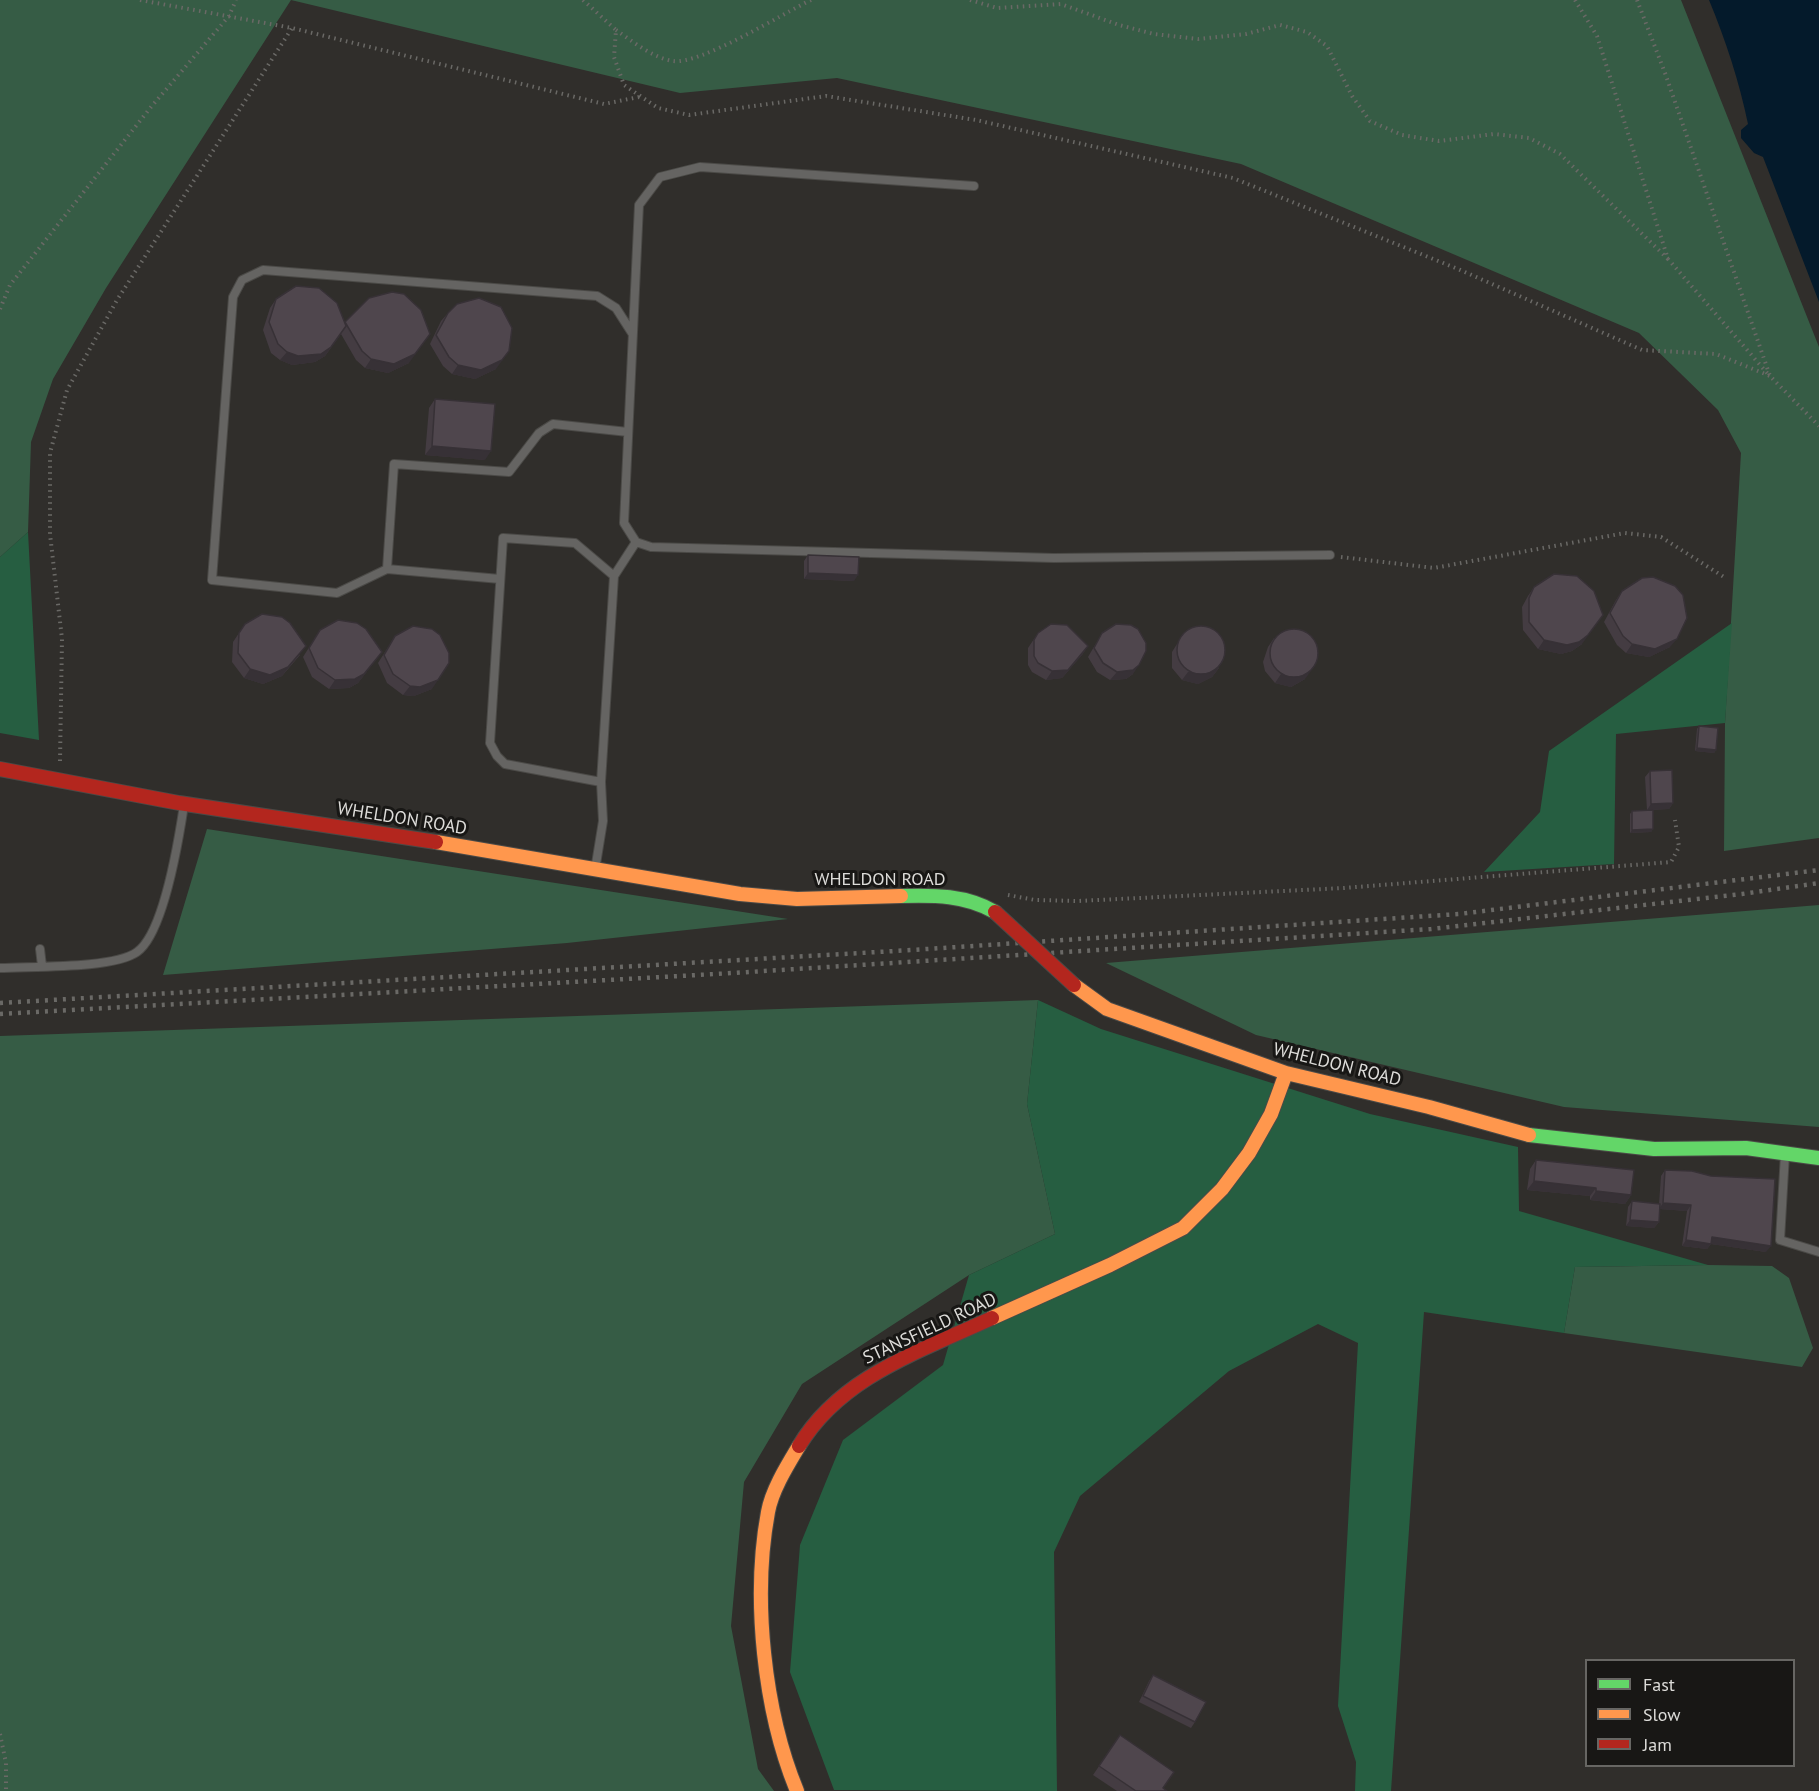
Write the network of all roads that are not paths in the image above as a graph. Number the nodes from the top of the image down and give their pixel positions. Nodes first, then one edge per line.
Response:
1 (974, 186) dead end
2 (632, 333) junction
3 (628, 432) junction
4 (636, 542) junction
5 (1330, 555) road end
6 (387, 569) junction
7 (614, 576) junction
8 (500, 579) junction
9 (0, 769) edge
10 (601, 782) junction
11 (184, 804) junction
12 (595, 868) junction
13 (40, 949) dead end
14 (42, 966) junction
15 (0, 968) edge
16 (1286, 1073) junction
17 (1785, 1153) junction
18 (1819, 1158) edge
19 (1819, 1252) edge
20 (797, 1791) edge

1 - 2 lane
2 - 3 lane
2 - 6 lane
3 - 4 lane
3 - 6 lane
4 - 5 lane
4 - 7 lane
6 - 8 lane
7 - 8 lane
7 - 10 lane
8 - 10 lane
9 - 11 street, WHELDON ROAD
10 - 12 lane
11 - 12 street, WHELDON ROAD
11 - 14 lane
12 - 16 street, WHELDON ROAD, bridge
13 - 14 lane
14 - 15 lane
16 - 17 street, WHELDON ROAD
16 - 20 street, STANSFIELD ROAD
17 - 18 street, WHELDON ROAD
17 - 19 lane

